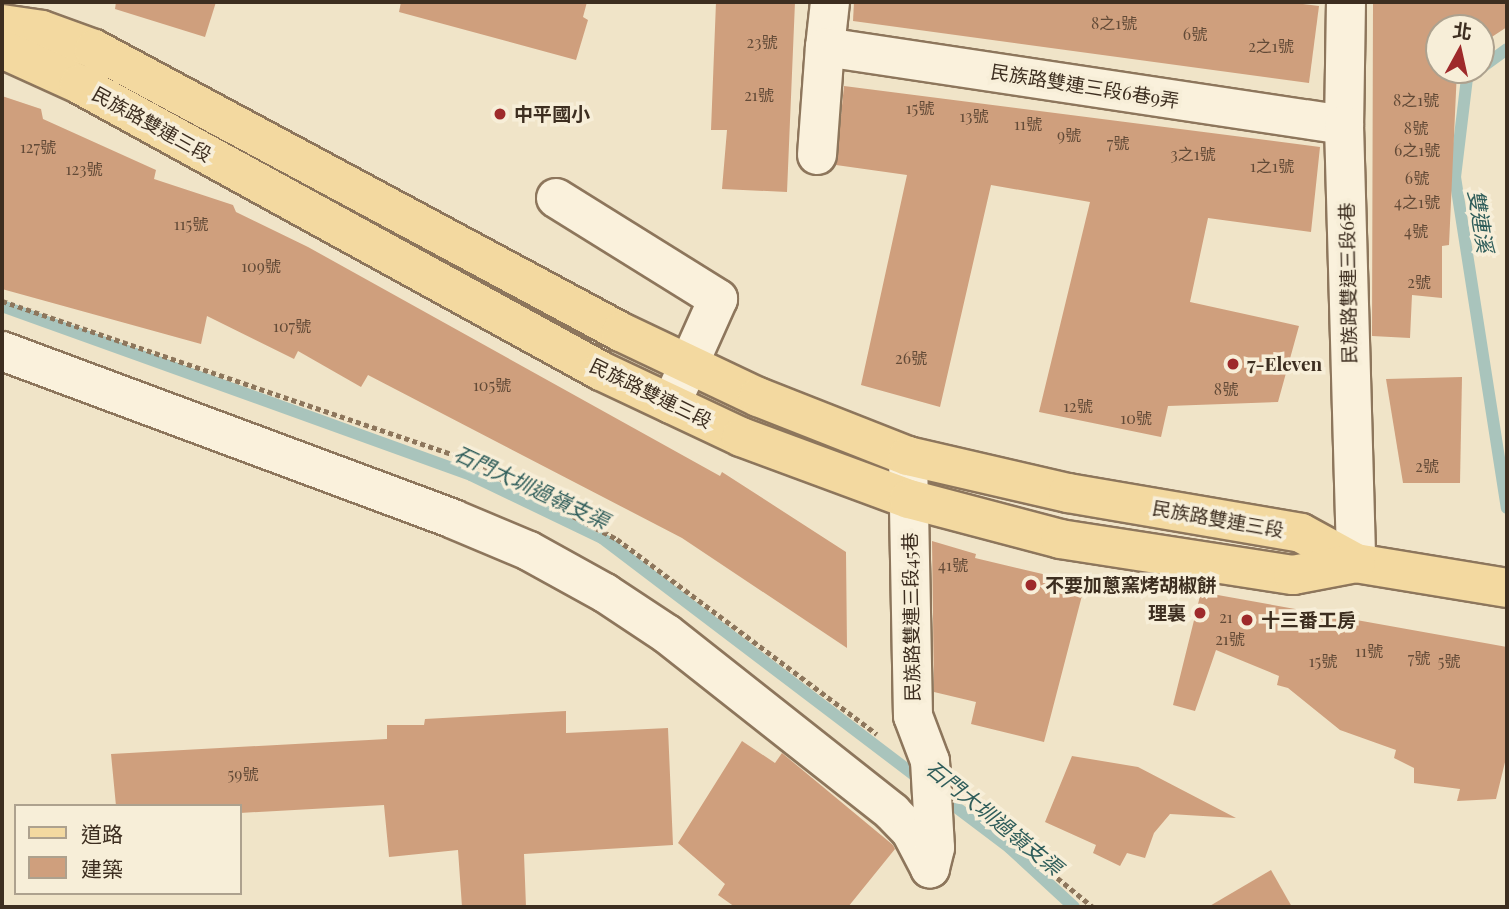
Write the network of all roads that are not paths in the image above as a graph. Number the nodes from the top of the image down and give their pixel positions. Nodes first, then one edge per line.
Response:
1 (830, 2) edge
2 (1346, 2) edge
3 (2, 24) edge
4 (825, 47) junction
5 (2, 49) edge
6 (1345, 125) junction
7 (817, 155) dead end
8 (555, 198) dead end
9 (2, 351) edge
10 (688, 364) junction
11 (671, 404) junction
12 (908, 456) junction
13 (909, 499) junction
14 (1356, 563) junction
15 (1499, 586) edge

1 - 4 lane
2 - 6 lane, 民族路雙連三段6巷
3 - 10 main road, 民族路雙連三段
4 - 6 lane, 民族路雙連三段6巷9弄
4 - 7 lane
5 - 11 main road, 民族路雙連三段
6 - 14 lane, 民族路雙連三段6巷
8 - 10 lane
9 - 13 lane, 民族路雙連三段45巷
10 - 11 lane
10 - 12 main road, 民族路雙連三段
11 - 13 main road, 民族路雙連三段
12 - 13 lane, 民族路雙連三段45巷
12 - 14 main road, 民族路雙連三段
13 - 14 main road, 民族路雙連三段
14 - 15 main road, 民族路雙連三段

